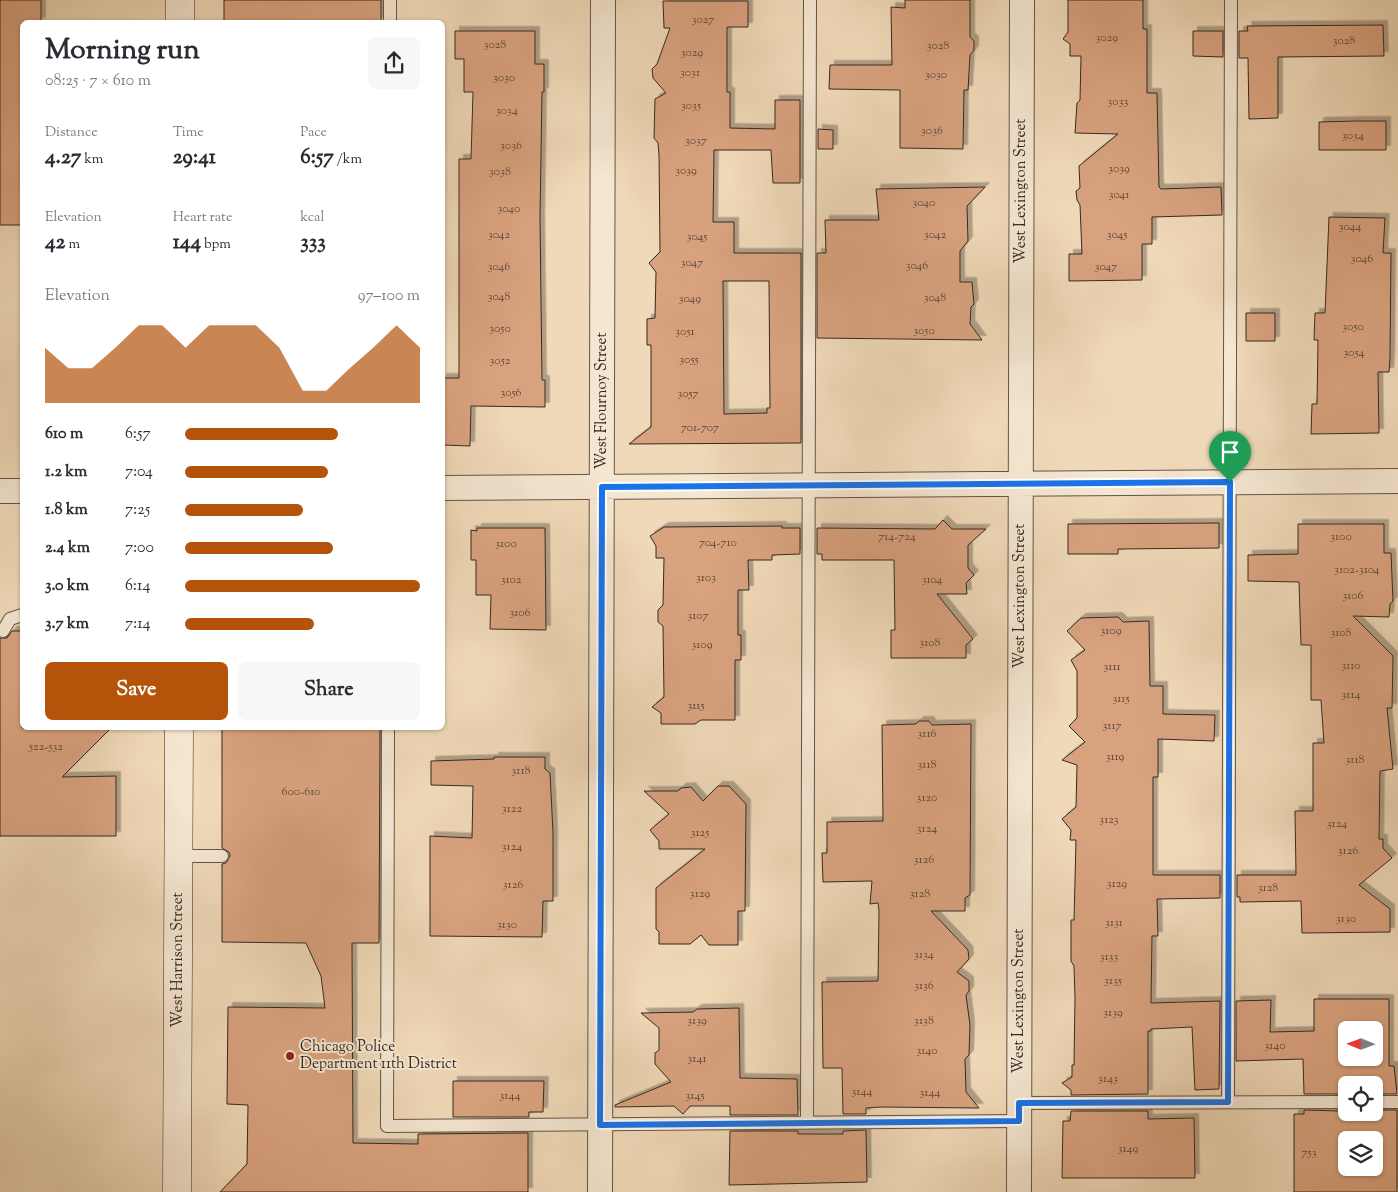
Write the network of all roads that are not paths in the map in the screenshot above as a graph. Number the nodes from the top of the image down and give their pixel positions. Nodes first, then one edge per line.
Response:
1 (180, 0) edge
2 (390, 0) edge
3 (604, 0) edge
4 (810, 0) edge
5 (1022, 0) edge
6 (1231, 0) edge
7 (180, 20) edge
8 (390, 20) edge
9 (1398, 481) edge
10 (1230, 482) junction
11 (1021, 484) junction
12 (809, 485) junction
13 (602, 487) junction
14 (445, 488) edge
15 (0, 491) edge
16 (20, 491) edge
17 (20, 616) edge
18 (2, 631) dead end
19 (179, 730) edge
20 (388, 730) edge
21 (179, 856) junction
22 (222, 856) dead end
23 (1228, 1102) junction
24 (1338, 1102) edge
25 (1383, 1102) edge
26 (1398, 1102) edge
27 (1019, 1112) junction
28 (807, 1123) junction
29 (600, 1125) junction
30 (177, 1192) edge
31 (600, 1192) edge
32 (1018, 1192) edge

1 - 7 street
2 - 8 lane
3 - 13 street, West Flournoy Street
4 - 12 lane
5 - 11 street, West Lexington Street
6 - 10 lane
9 - 10 street
10 - 11 street
10 - 23 lane
11 - 12 street
11 - 27 street, West Lexington Street
12 - 13 street
12 - 28 lane
13 - 14 street
13 - 29 street, West Flournoy Street
15 - 16 street
17 - 18 lane
19 - 21 street, West Harrison Street
20 - 29 lane
21 - 22 lane
21 - 30 street, West Harrison Street
23 - 24 lane
23 - 27 lane
25 - 26 lane
27 - 28 lane
27 - 32 street, West Lexington Street
28 - 29 lane
29 - 31 street, West Flournoy Street

